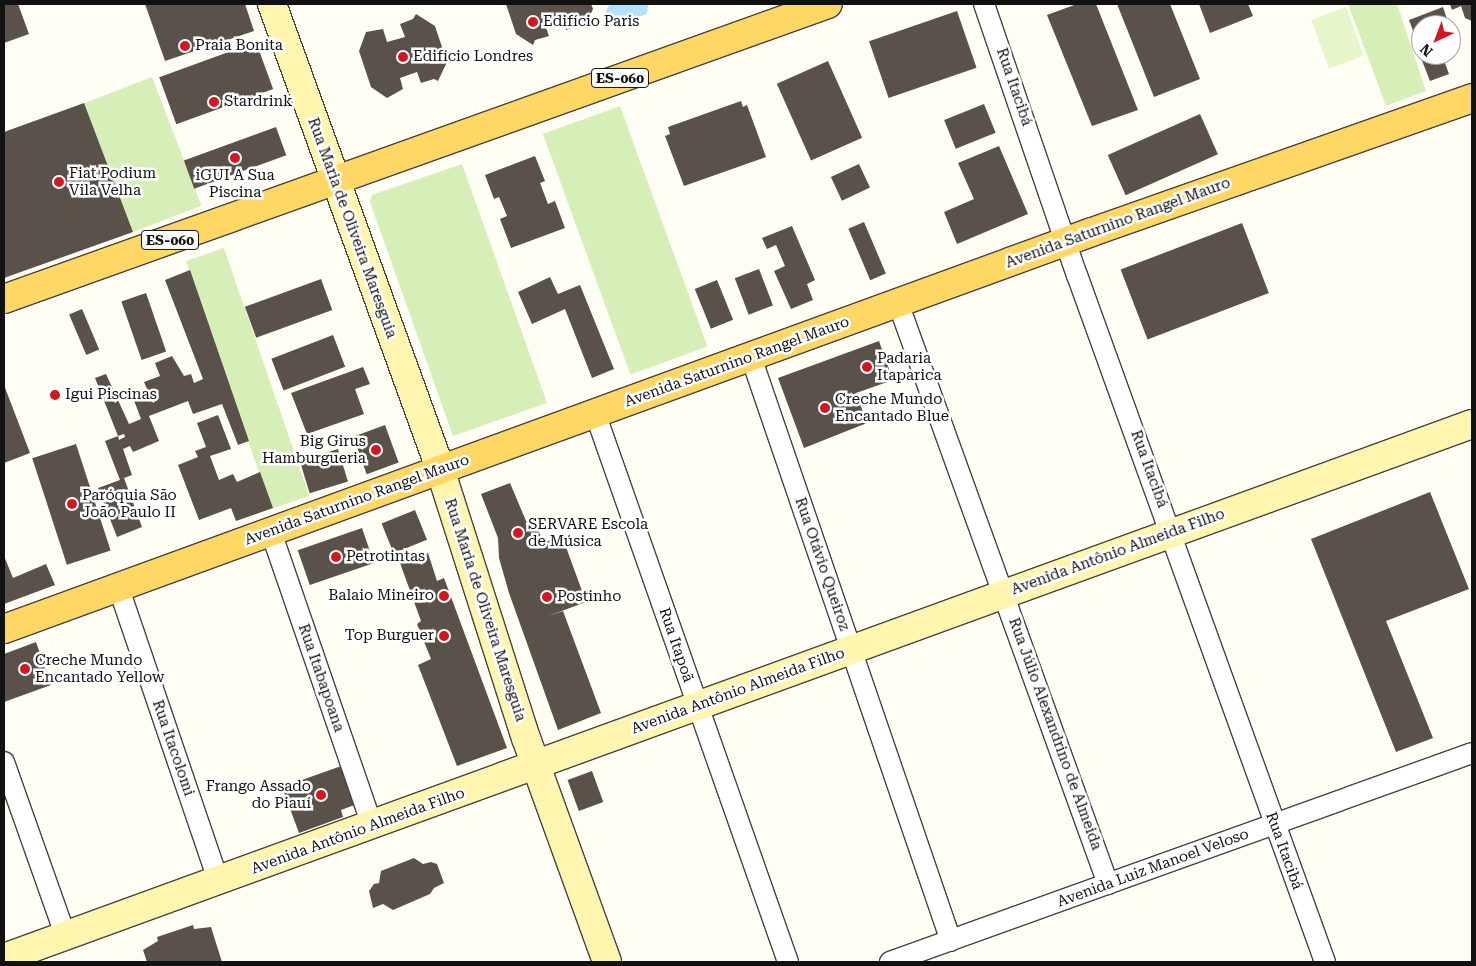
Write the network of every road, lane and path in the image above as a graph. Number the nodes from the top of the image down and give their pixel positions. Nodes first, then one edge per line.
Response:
1 (272, 4) edge
2 (828, 4) edge
3 (984, 4) edge
4 (1472, 98) edge
5 (336, 180) junction
6 (1066, 241) junction
7 (4, 299) edge
8 (898, 303) junction
9 (751, 357) junction
10 (595, 413) junction
11 (1472, 424) edge
12 (440, 469) junction
13 (1172, 531) junction
14 (271, 532) junction
15 (118, 586) junction
16 (1005, 594) junction
17 (4, 628) edge
18 (852, 650) junction
19 (697, 705) junction
20 (1472, 753) edge
21 (4, 762) edge
22 (536, 764) junction
23 (1275, 824) junction
24 (372, 825) junction
25 (219, 882) junction
26 (1108, 884) junction
27 (65, 934) junction
28 (951, 941) junction
29 (4, 958) edge
30 (607, 962) edge
31 (788, 962) edge
32 (890, 962) edge
33 (1325, 962) edge

1 - 5 main road, Rua Maria de Oliveira Maresguia
2 - 5 main road, ES-060
3 - 6 street, Rua Itacibá
4 - 6 main road, Avenida Saturnino Rangel Mauro
5 - 7 main road, ES-060
5 - 12 main road, Rua Maria de Oliveira Maresguia
6 - 8 main road, Avenida Saturnino Rangel Mauro
6 - 13 street, Rua Itacibá
8 - 9 main road, Avenida Saturnino Rangel Mauro
8 - 16 street, Rua Júlio Alexandrino de Almeida
9 - 10 main road, Avenida Saturnino Rangel Mauro
9 - 18 street, Rua Otávio Queiroz
10 - 12 main road, Avenida Saturnino Rangel Mauro
10 - 19 street, Rua Itapoã
11 - 13 main road, Avenida Antônio Almeida Filho
12 - 14 main road, Avenida Saturnino Rangel Mauro
12 - 22 main road, Rua Maria de Oliveira Maresguia
13 - 16 main road, Avenida Antônio Almeida Filho
13 - 23 street, Rua Itacibá
14 - 15 main road, Avenida Saturnino Rangel Mauro
14 - 24 street, Rua Itabapoana
15 - 17 main road, Avenida Saturnino Rangel Mauro
15 - 25 street, Rua Itacolomi
16 - 18 main road, Avenida Antônio Almeida Filho
16 - 26 street, Rua Júlio Alexandrino de Almeida
18 - 19 main road, Avenida Antônio Almeida Filho
18 - 28 street, Rua Otávio Queiroz
19 - 22 main road, Avenida Antônio Almeida Filho
19 - 31 street, Rua Itapoã
20 - 23 street, Avenida Luiz Manoel Veloso
21 - 27 street
22 - 24 main road, Avenida Antônio Almeida Filho
22 - 30 main road, Rua Maria de Oliveira Maresguia
23 - 26 street, Avenida Luiz Manoel Veloso
23 - 33 street, Rua Itacibá
24 - 25 main road, Avenida Antônio Almeida Filho
25 - 27 main road, Avenida Antônio Almeida Filho
26 - 28 street, Avenida Luiz Manoel Veloso
27 - 29 main road, Avenida Antônio Almeida Filho
28 - 32 street, Avenida Luiz Manoel Veloso

